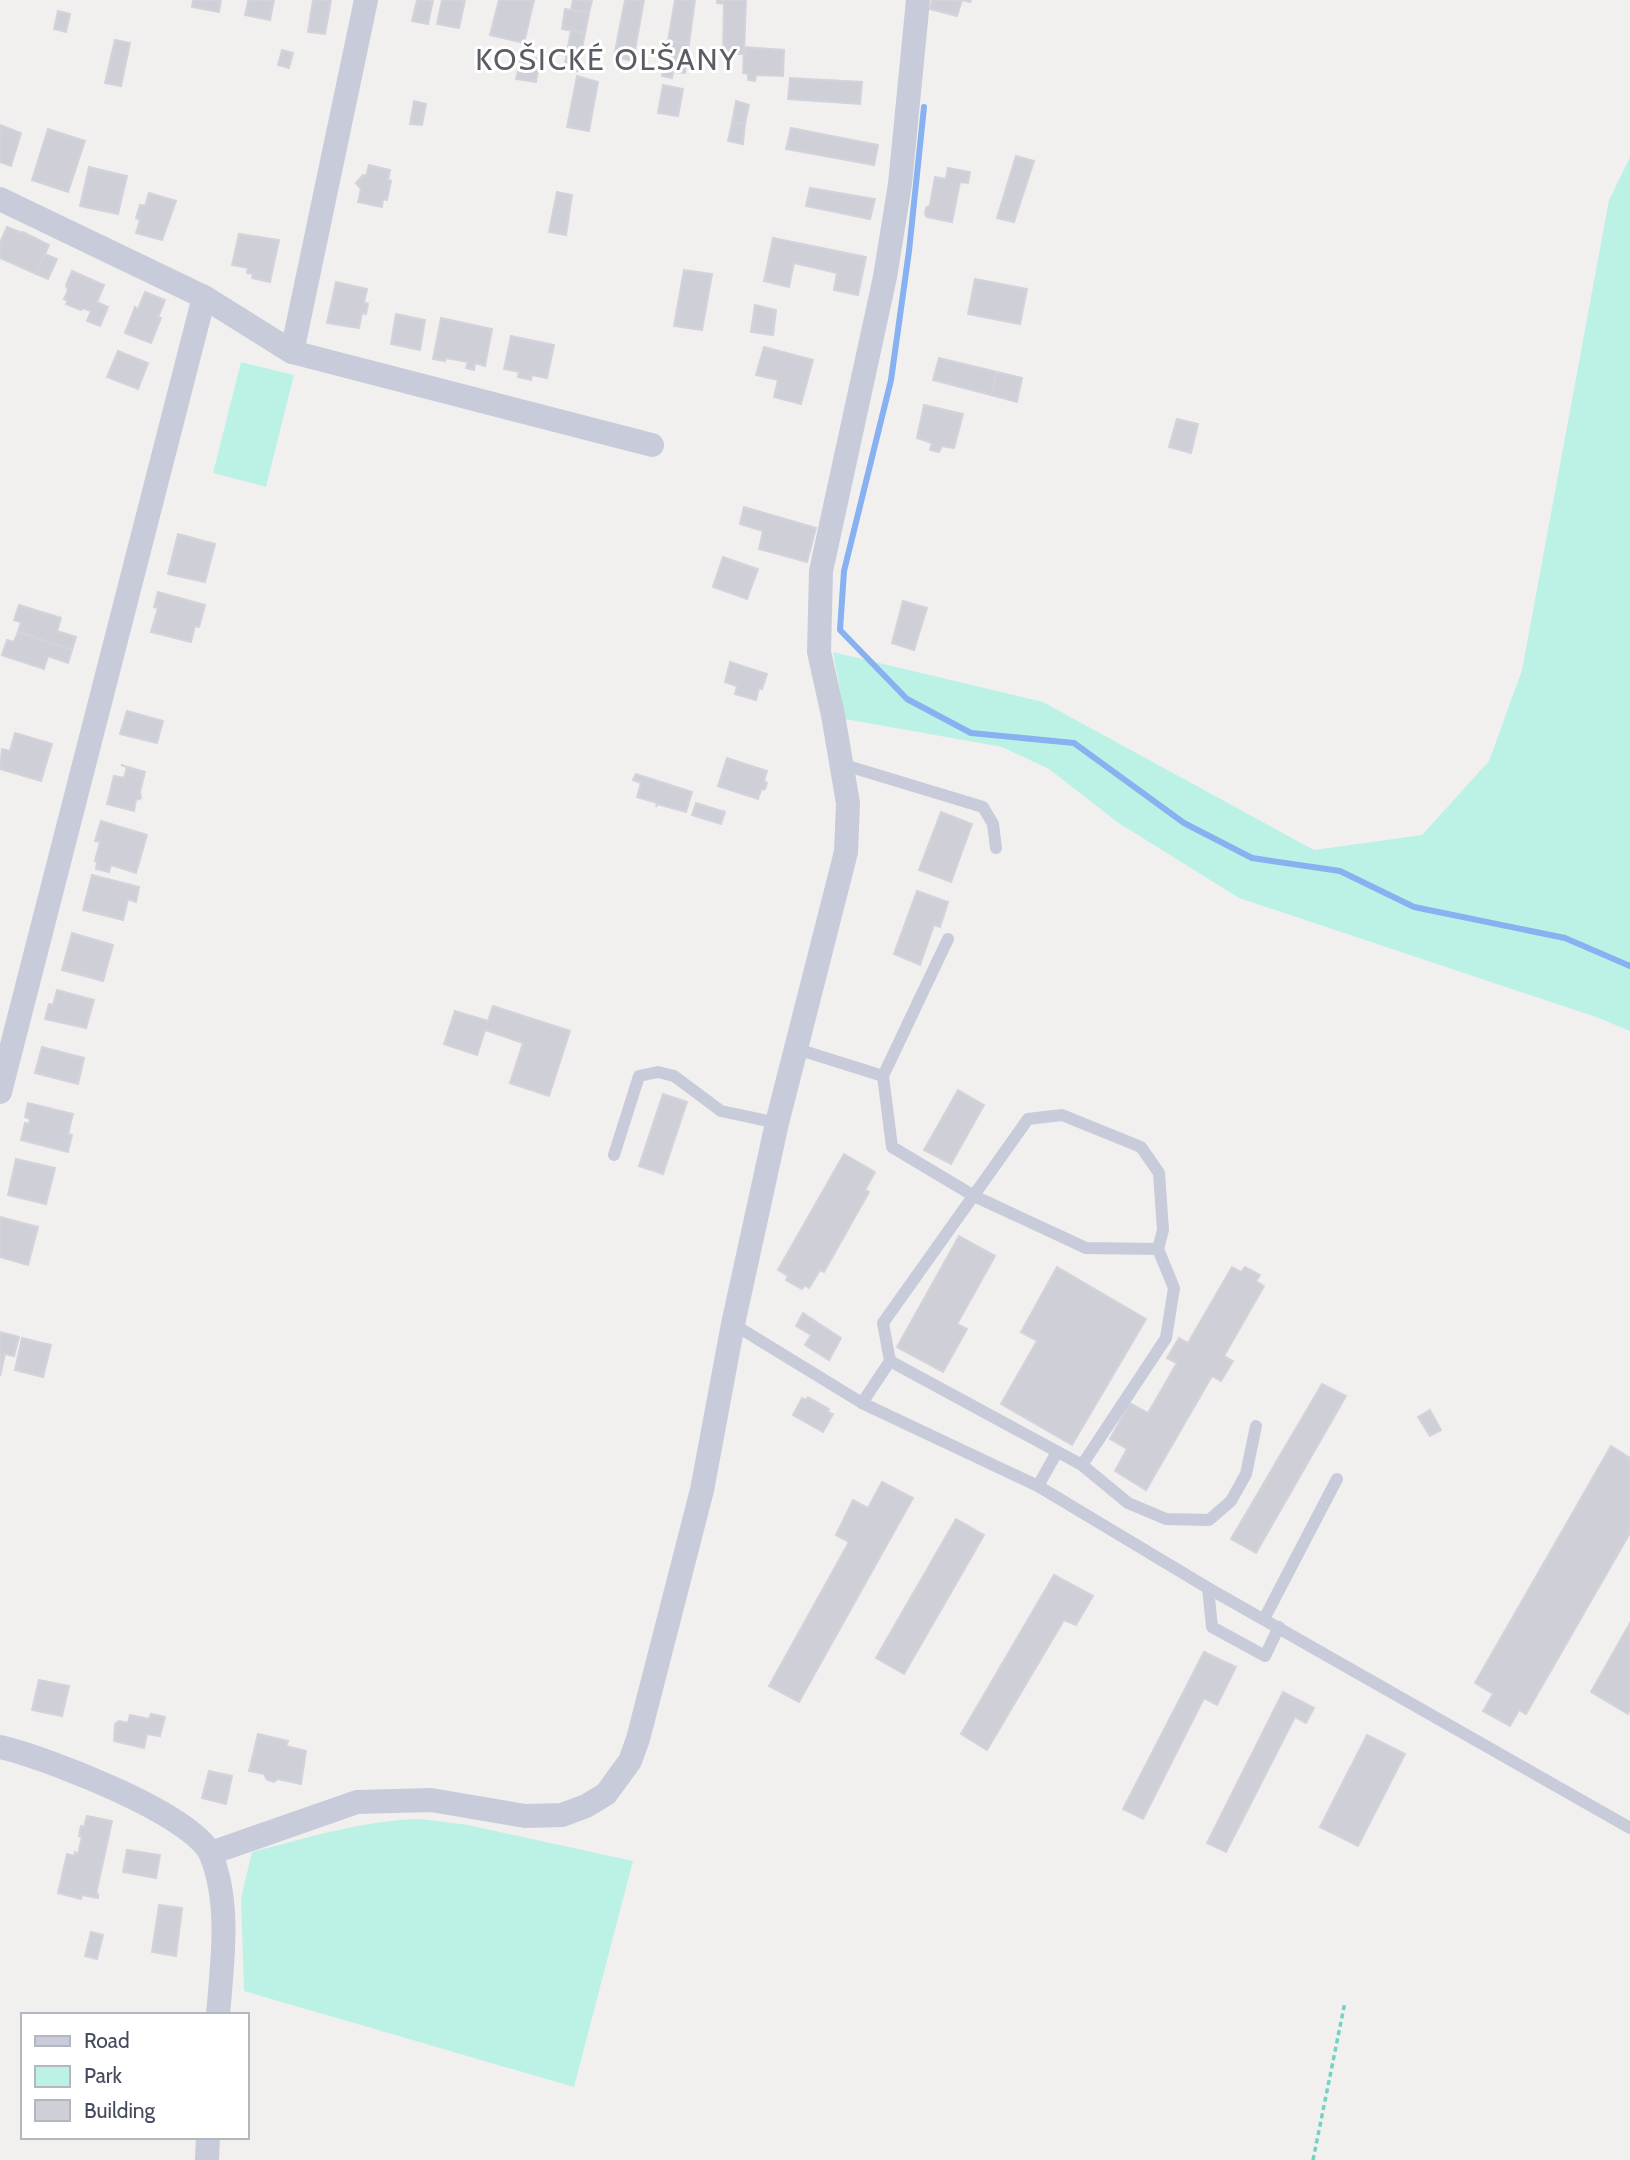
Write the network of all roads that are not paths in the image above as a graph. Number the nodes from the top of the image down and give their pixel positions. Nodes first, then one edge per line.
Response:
1 (366, 0) edge
2 (918, 0) edge
3 (0, 199) edge
4 (204, 297) junction
5 (292, 352) junction
6 (652, 445) dead end
7 (841, 764) junction
8 (996, 848) dead end
9 (948, 939) dead end
10 (797, 1049) junction
11 (883, 1076) junction
12 (0, 1092) edge
13 (777, 1123) junction
14 (614, 1155) dead end
15 (974, 1196) junction
16 (1158, 1249) junction
17 (733, 1324) junction
18 (890, 1361) junction
19 (862, 1403) junction
20 (1256, 1426) dead end
21 (1057, 1452) junction
22 (1082, 1465) junction
23 (1337, 1479) dead end
24 (1038, 1486) junction
25 (1208, 1588) junction
26 (1264, 1619) junction
27 (1279, 1627) junction
28 (0, 1747) edge
29 (1630, 1828) edge
30 (211, 1853) junction
31 (218, 2013) edge
32 (208, 2139) edge
33 (206, 2160) edge

1 - 5 street
2 - 7 street
3 - 4 street
4 - 5 street
4 - 12 street
5 - 6 street
7 - 8 lane
7 - 10 street
9 - 11 lane
10 - 11 lane
10 - 13 street
11 - 15 lane
13 - 14 lane
13 - 17 street
15 - 16 lane
15 - 16 lane
15 - 18 lane
16 - 22 lane
17 - 19 lane
17 - 30 street
18 - 19 lane
18 - 21 lane
19 - 24 lane
20 - 22 lane
21 - 22 lane
21 - 24 lane
23 - 26 lane
24 - 25 lane
25 - 26 lane
25 - 27 lane
26 - 27 lane
27 - 29 lane
28 - 30 street
30 - 31 street
32 - 33 street

